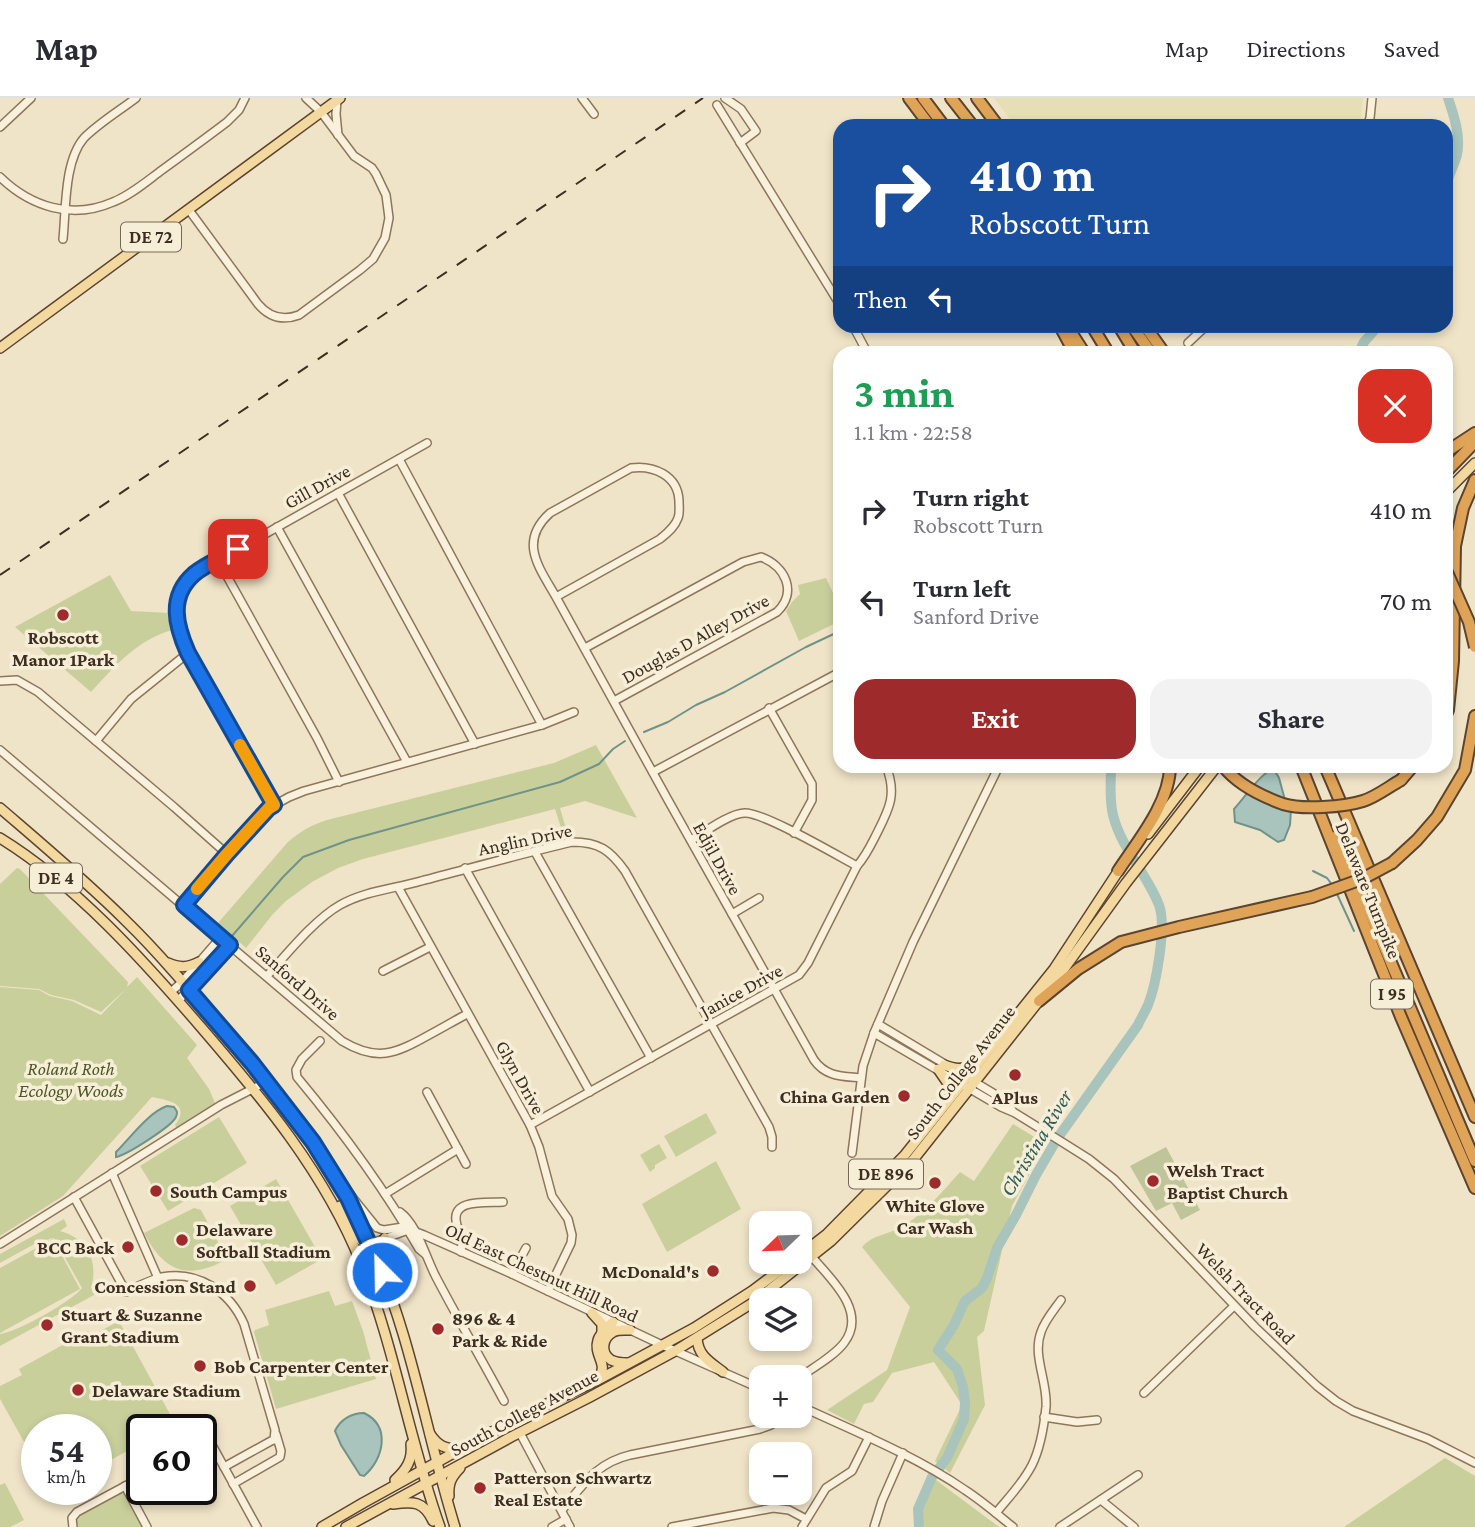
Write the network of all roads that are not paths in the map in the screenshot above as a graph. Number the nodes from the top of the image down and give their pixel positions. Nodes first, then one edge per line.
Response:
1 (31, 98) edge
2 (136, 98) edge
3 (245, 98) edge
4 (306, 98) edge
5 (315, 98) edge
6 (582, 98) edge
7 (725, 98) edge
8 (909, 98) edge
9 (923, 98) edge
10 (951, 98) edge
11 (977, 98) edge
12 (1372, 98) edge
13 (338, 99) edge
14 (717, 104) dead end
15 (321, 112) junction
16 (594, 114) dead end
17 (925, 119) edge
18 (939, 119) edge
19 (968, 119) edge
20 (993, 119) edge
21 (1370, 119) edge
22 (0, 127) edge
23 (338, 135) junction
24 (740, 143) junction
25 (0, 177) edge
26 (66, 210) junction
27 (189, 210) junction
28 (63, 239) dead end
29 (833, 293) edge
30 (1199, 333) edge
31 (1188, 343) dead end
32 (0, 348) edge
33 (1475, 433) edge
34 (1475, 442) edge
35 (428, 443) dead end
36 (1453, 447) edge
37 (399, 459) junction
38 (1475, 463) edge
39 (1453, 465) edge
40 (1475, 481) edge
41 (1453, 485) edge
42 (338, 493) junction
43 (277, 527) junction
44 (218, 560) junction
45 (1453, 586) edge
46 (556, 597) junction
47 (1475, 647) edge
48 (585, 648) junction
49 (188, 653) junction
50 (1453, 661) edge
51 (833, 679) edge
52 (0, 681) edge
53 (614, 701) junction
54 (769, 708) junction
55 (574, 712) dead end
56 (1475, 716) edge
57 (542, 725) junction
58 (96, 740) junction
59 (475, 744) junction
60 (0, 750) edge
61 (407, 762) junction
62 (653, 772) junction
63 (888, 773) edge
64 (996, 773) edge
65 (1170, 773) edge
66 (1194, 773) edge
67 (1212, 773) edge
68 (1228, 773) edge
69 (1304, 773) edge
70 (1328, 773) edge
71 (1407, 773) edge
72 (339, 782) junction
73 (1314, 797) junction
74 (274, 805) junction
75 (0, 808) edge
76 (794, 833) junction
77 (0, 838) edge
78 (691, 840) junction
79 (1138, 843) junction
80 (536, 852) junction
81 (227, 854) junction
82 (858, 866) junction
83 (465, 869) junction
84 (1118, 871) joint
85 (398, 887) junction
86 (759, 898) dead end
87 (184, 905) junction
88 (732, 914) junction
89 (221, 937) junction
90 (230, 945) junction
91 (430, 947) junction
92 (165, 961) junction
93 (199, 962) junction
94 (383, 971) dead end
95 (267, 976) junction
96 (185, 986) junction
97 (775, 990) junction
98 (171, 992) junction
99 (178, 1001) junction
100 (1039, 1001) junction
101 (467, 1014) junction
102 (878, 1024) junction
103 (712, 1025) junction
104 (874, 1032) junction
105 (320, 1041) dead end
106 (651, 1058) junction
107 (984, 1058) junction
108 (941, 1067) junction
109 (861, 1078) junction
110 (266, 1082) junction
111 (969, 1084) junction
112 (253, 1088) junction
113 (427, 1092) dead end
114 (590, 1092) junction
115 (948, 1102) junction
116 (1475, 1117) edge
117 (530, 1125) junction
118 (772, 1147) dead end
119 (458, 1149) junction
120 (852, 1153) dead end
121 (303, 1154) junction
122 (1475, 1161) edge
123 (466, 1164) dead end
124 (112, 1173) junction
125 (337, 1178) junction
126 (1475, 1188) edge
127 (385, 1194) junction
128 (74, 1197) junction
129 (503, 1202) dead end
130 (396, 1210) junction
131 (391, 1229) junction
132 (412, 1231) junction
133 (385, 1238) junction
134 (433, 1240) junction
135 (0, 1244) edge
136 (370, 1244) junction
137 (422, 1245) junction
138 (812, 1246) edge
139 (526, 1248) dead end
140 (461, 1252) junction
141 (425, 1254) junction
142 (812, 1257) joint
143 (382, 1272) junction
144 (512, 1274) junction
145 (774, 1274) edge
146 (790, 1274) edge
147 (158, 1278) junction
148 (548, 1291) junction
149 (1061, 1300) dead end
150 (1234, 1306) junction
151 (592, 1312) junction
152 (613, 1322) junction
153 (630, 1330) junction
154 (602, 1333) junction
155 (697, 1338) junction
156 (662, 1345) junction
157 (675, 1351) junction
158 (630, 1363) junction
159 (812, 1368) edge
160 (723, 1372) junction
161 (596, 1381) junction
162 (749, 1384) edge
163 (1144, 1393) dead end
164 (505, 1401) dead end
165 (812, 1411) edge
166 (1044, 1417) junction
167 (1097, 1420) dead end
168 (409, 1422) junction
169 (763, 1428) edge
170 (275, 1430) junction
171 (428, 1431) junction
172 (520, 1433) junction
173 (869, 1437) junction
174 (461, 1449) junction
175 (903, 1453) junction
176 (217, 1455) edge
177 (469, 1460) junction
178 (436, 1462) junction
179 (1475, 1463) edge
180 (223, 1467) junction
181 (422, 1470) junction
182 (1138, 1475) dead end
183 (440, 1476) junction
184 (233, 1484) junction
185 (426, 1484) junction
186 (125, 1486) joint
187 (383, 1491) junction
188 (1101, 1500) junction
189 (388, 1504) junction
190 (450, 1510) junction
191 (562, 1510) junction
192 (996, 1513) junction
193 (566, 1519) junction
194 (806, 1519) junction
195 (255, 1523) edge
196 (73, 1527) edge
197 (147, 1527) edge
198 (322, 1527) edge
199 (346, 1527) edge
200 (438, 1527) edge
201 (455, 1527) edge
202 (552, 1527) edge
203 (570, 1527) edge
204 (672, 1527) edge
205 (802, 1527) edge
206 (874, 1527) edge
207 (1013, 1527) edge
208 (1059, 1527) edge
209 (1134, 1527) edge

1 - 22 street
2 - 26 street
3 - 26 street
4 - 15 street
5 - 15 street
6 - 16 street
7 - 24 street
8 - 17 highway
9 - 18 highway
10 - 19 highway
11 - 20 highway
12 - 21 street
13 - 15 main road, DE 72
13 - 23 street
14 - 24 street
15 - 23 street
15 - 27 main road, DE 72
23 - 27 street
24 - 29 street
25 - 26 street
26 - 28 street
27 - 32 main road, DE 72
30 - 31 street
33 - 36 highway
34 - 39 highway
35 - 37 street, Gill Drive
37 - 42 street, Gill Drive
37 - 57 street
38 - 41 main road
40 - 50 highway
42 - 43 street, Gill Drive
42 - 59 street
43 - 44 street, Gill Drive
43 - 61 street
44 - 49 street, Gill Drive
44 - 72 street
45 - 47 highway, bridge
46 - 46 street, Edjil Drive
46 - 48 street, Edjil Drive
48 - 53 street, Edjil Drive
48 - 53 street, Douglas D Alley Drive
49 - 58 street
49 - 74 street, Gill Drive
51 - 54 street
52 - 58 street
53 - 62 street, Edjil Drive
54 - 62 street
54 - 76 street
55 - 57 street
56 - 100 highway, bridge
57 - 59 street
58 - 81 street
59 - 61 street
60 - 87 street, Sanford Drive
61 - 72 street
62 - 78 street, Edjil Drive
63 - 82 street, Janice Drive
64 - 102 street
65 - 79 highway
66 - 79 main road
67 - 100 main road, South College Avenue / DE 896
68 - 71 highway, bridge
69 - 73 highway, Delaware Turnpike / I 95
70 - 116 highway, Delaware Turnpike / I 95
72 - 74 street
73 - 122 highway, Delaware Turnpike / I 95
73 - 126 highway, Delaware Turnpike / I 95
74 - 81 street
75 - 92 main road, DE 4
76 - 78 street
76 - 82 street
77 - 98 main road, DE 4
78 - 88 street, Edjil Drive
79 - 84 highway
80 - 83 street, Anglin Drive
80 - 103 street, Anglin Drive
80 - 106 street
81 - 87 street
82 - 97 street, Janice Drive
83 - 85 street, Anglin Drive
83 - 114 street
84 - 107 main road, South College Avenue / DE 896
85 - 91 street, Glyn Drive
85 - 95 street, Anglin Drive
86 - 88 street
87 - 89 street, Sanford Drive
88 - 97 street, Edjil Drive
89 - 90 street, Sanford Drive
89 - 93 street
90 - 95 street, Sanford Drive
90 - 96 street
91 - 94 street
91 - 101 street, Glyn Drive
92 - 93 main road
92 - 96 main road, DE 4
93 - 96 street
95 - 101 street, Sanford Drive
96 - 98 street
96 - 99 street
96 - 110 main road, DE 4
97 - 103 street, Janice Drive
97 - 109 street, Edjil Drive
98 - 99 main road, DE 4
99 - 112 main road, DE 4
100 - 111 main road, South College Avenue / DE 896
101 - 117 street, Glyn Drive
102 - 104 street
102 - 108 street, Welsh Tract Road
103 - 106 street, Janice Drive
103 - 118 street, Anglin Drive
104 - 108 street, Welsh Tract Road
104 - 109 street
105 - 127 street
106 - 114 street, Janice Drive
107 - 108 main road
107 - 111 main road, South College Avenue / DE 896
108 - 111 street, Welsh Tract Road
108 - 115 main road
109 - 120 street
110 - 112 street
110 - 125 main road, DE 4
111 - 115 main road, South College Avenue / DE 896
111 - 142 main road, South College Avenue / DE 896
111 - 150 street, Welsh Tract Road
112 - 121 main road, DE 4
112 - 124 street
113 - 119 street
114 - 117 street, Janice Drive
115 - 138 main road, South College Avenue / DE 896
117 - 148 street, Glyn Drive
119 - 123 street
119 - 127 street
121 - 136 main road
121 - 168 main road, DE 4
124 - 128 street
124 - 147 street
125 - 131 street, Old East Chestnut Hill Road
125 - 136 main road, DE 4
127 - 130 street
128 - 135 street
128 - 147 street
129 - 140 street
130 - 131 street
130 - 132 street
131 - 132 street, Old East Chestnut Hill Road
132 - 133 street
132 - 134 street, Old East Chestnut Hill Road
132 - 137 street
132 - 141 street
133 - 136 street
133 - 143 main road
134 - 137 street
134 - 140 street, Old East Chestnut Hill Road
136 - 143 main road, DE 4
137 - 141 street
139 - 144 street
140 - 144 street, Old East Chestnut Hill Road
141 - 164 street
142 - 159 street
143 - 171 main road, DE 4
144 - 148 street, Old East Chestnut Hill Road
145 - 156 main road, South College Avenue
146 - 155 main road, South College Avenue / DE 896
147 - 170 street
148 - 151 street, Old East Chestnut Hill Road
149 - 166 street
150 - 163 street
150 - 179 street, Welsh Tract Road
151 - 152 street, Old East Chestnut Hill Road
151 - 154 main road
152 - 153 street, Old East Chestnut Hill Road
152 - 154 main road
153 - 156 street, Old East Chestnut Hill Road
153 - 158 main road
154 - 161 main road
155 - 157 main road, South College Avenue / DE 896
155 - 160 main road
156 - 157 street, Old East Chestnut Hill Road
156 - 158 main road, South College Avenue
157 - 160 street, Old East Chestnut Hill Road
157 - 172 main road, South College Avenue / DE 896
158 - 161 main road, South College Avenue
160 - 162 street, Old East Chestnut Hill Road
161 - 174 main road, South College Avenue
165 - 173 street
166 - 167 street
166 - 192 street
168 - 181 main road, DE 4
168 - 187 main road
169 - 191 street
170 - 180 street
170 - 184 street
171 - 174 main road
171 - 178 main road, DE 4
172 - 177 main road, South College Avenue / DE 896
172 - 191 street
173 - 175 street
173 - 194 street
174 - 178 main road, South College Avenue
175 - 192 street
175 - 206 street
176 - 180 street
177 - 183 main road, South College Avenue
177 - 190 main road, DE 896
178 - 181 main road, South College Avenue
178 - 183 main road, DE 4
180 - 184 street
181 - 185 main road, DE 4
181 - 187 main road, South College Avenue
182 - 188 street
183 - 185 main road, South College Avenue
183 - 190 main road, DE 4
184 - 195 street
185 - 189 main road, South College Avenue
185 - 200 main road, DE 4
186 - 196 street
186 - 197 street
187 - 198 main road, South College Avenue
188 - 208 street
188 - 209 street
189 - 199 main road, South College Avenue
189 - 200 main road
190 - 201 main road, DE 4
191 - 193 street
192 - 207 street
193 - 202 street
193 - 203 street
194 - 204 street
194 - 205 street

